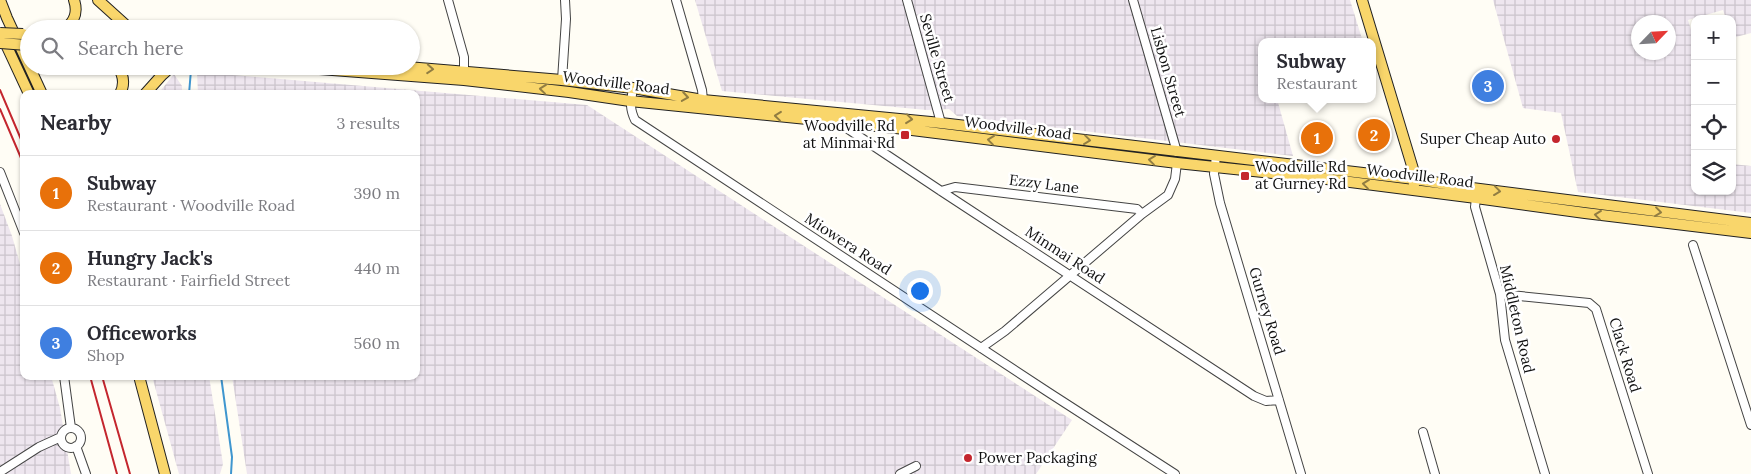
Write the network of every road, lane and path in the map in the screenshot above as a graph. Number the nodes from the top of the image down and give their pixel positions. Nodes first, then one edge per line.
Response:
1 (0, 0) edge
2 (9, 0) edge
3 (74, 0) edge
4 (98, 0) edge
5 (448, 0) edge
6 (565, 0) edge
7 (676, 0) edge
8 (907, 0) edge
9 (1133, 0) edge
10 (1362, 0) edge
11 (6, 18) junction
12 (74, 20) edge
13 (120, 20) edge
14 (0, 32) edge
15 (20, 38) edge
16 (1373, 38) edge
17 (20, 41) edge
18 (0, 43) edge
19 (1376, 46) edge
20 (20, 48) edge
21 (420, 70) edge
22 (420, 74) edge
23 (33, 75) edge
24 (122, 75) edge
25 (162, 75) edge
26 (465, 76) junction
27 (562, 80) junction
28 (633, 88) junction
29 (26, 90) edge
30 (40, 90) edge
31 (121, 90) edge
32 (149, 90) edge
33 (703, 100) junction
34 (630, 101) junction
35 (839, 123) junction
36 (942, 123) junction
37 (1177, 152) junction
38 (1216, 156) junction
39 (1177, 163) junction
40 (1215, 167) junction
41 (0, 172) edge
42 (1414, 179) junction
43 (941, 191) junction
44 (1415, 191) junction
45 (1476, 198) junction
46 (1142, 214) junction
47 (20, 223) edge
48 (1751, 223) edge
49 (1751, 233) edge
50 (1693, 245) dead end
51 (1070, 275) junction
52 (1500, 294) junction
53 (981, 348) junction
54 (65, 380) edge
55 (140, 380) edge
56 (1279, 400) junction
57 (1751, 425) edge
58 (71, 428) junction
59 (1423, 432) dead end
60 (61, 437) junction
61 (76, 446) junction
62 (916, 466) dead end
63 (0, 472) edge
64 (86, 474) edge
65 (165, 474) edge
66 (900, 474) edge
67 (1175, 474) edge
68 (1301, 474) edge
69 (1435, 474) edge
70 (1545, 474) edge
71 (1648, 474) edge

1 - 11 main road
2 - 11 main road
3 - 12 main road
4 - 13 main road
5 - 26 street
6 - 27 street
7 - 33 street
8 - 36 street, Seville Street
9 - 37 street, Lisbon Street
10 - 16 main road
11 - 20 main road
14 - 15 main road, bridge
14 - 29 main road
17 - 18 main road, bridge
19 - 42 main road
21 -> 26 main road, Woodville Road
22 - 26 main road, Woodville Road
23 - 30 main road
24 - 31 main road
25 - 32 main road
26 - 27 main road, Woodville Road
34 -> 26 main road, Woodville Road
27 - 28 main road, Woodville Road
28 -> 33 main road, Woodville Road
28 - 34 street
33 -> 36 main road, Woodville Road
35 -> 34 main road, Woodville Road
34 - 53 street, Miowera Road
39 -> 35 main road, Woodville Road
35 - 43 street, Minmai Road
36 -> 37 main road, Woodville Road
37 - 38 main road, Woodville Road
38 - 40 street, Gurney Road
38 - 42 main road, Woodville Road
39 - 40 main road, Woodville Road
39 - 46 street
44 -> 40 main road, Woodville Road
40 - 56 street, Gurney Road
41 - 47 street
42 - 44 main road
42 -> 48 main road, Woodville Road
43 - 46 street, Ezzy Lane
43 - 51 street, Minmai Road
44 - 45 main road, Woodville Road
49 -> 45 main road, Woodville Road
45 - 52 street, Middleton Road
46 - 51 street
50 - 57 street
51 - 53 street
51 - 56 street, Minmai Road
52 - 70 street, Middleton Road
52 - 71 street, Clack Road
53 - 67 street, Miowera Road
54 - 58 street
55 - 65 main road
56 - 68 street, Gurney Road
58 - 60 street
58 - 61 street
59 - 69 street
60 - 61 street
60 - 63 street
61 - 64 street
62 - 66 street

